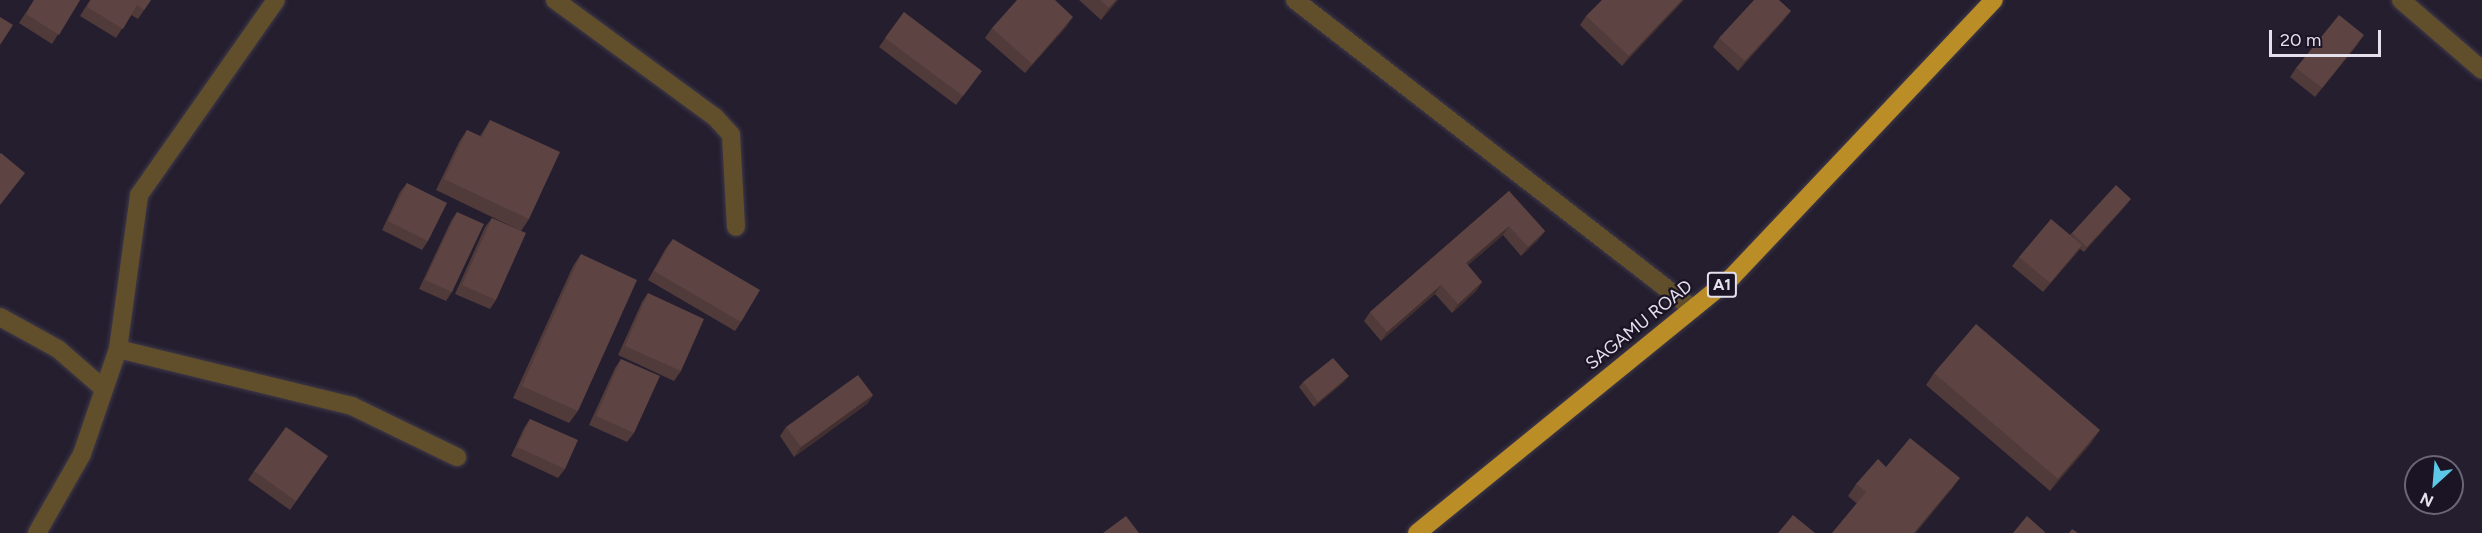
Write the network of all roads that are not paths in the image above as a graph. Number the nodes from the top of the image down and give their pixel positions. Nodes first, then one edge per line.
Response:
1 (276, 0) edge
2 (555, 0) edge
3 (1295, 0) edge
4 (1994, 0) edge
5 (2401, 0) edge
6 (2482, 70) edge
7 (736, 227) dead end
8 (1693, 309) junction
9 (0, 317) edge
10 (118, 349) junction
11 (104, 389) junction
12 (457, 457) dead end
13 (37, 533) edge
14 (1417, 533) edge

1 - 10 street
2 - 7 street
3 - 8 street
4 - 8 highway, SAGAMU ROAD / A1
5 - 6 street
8 - 14 highway, SAGAMU ROAD / A1
9 - 11 street
10 - 11 street
10 - 12 street
11 - 13 street

